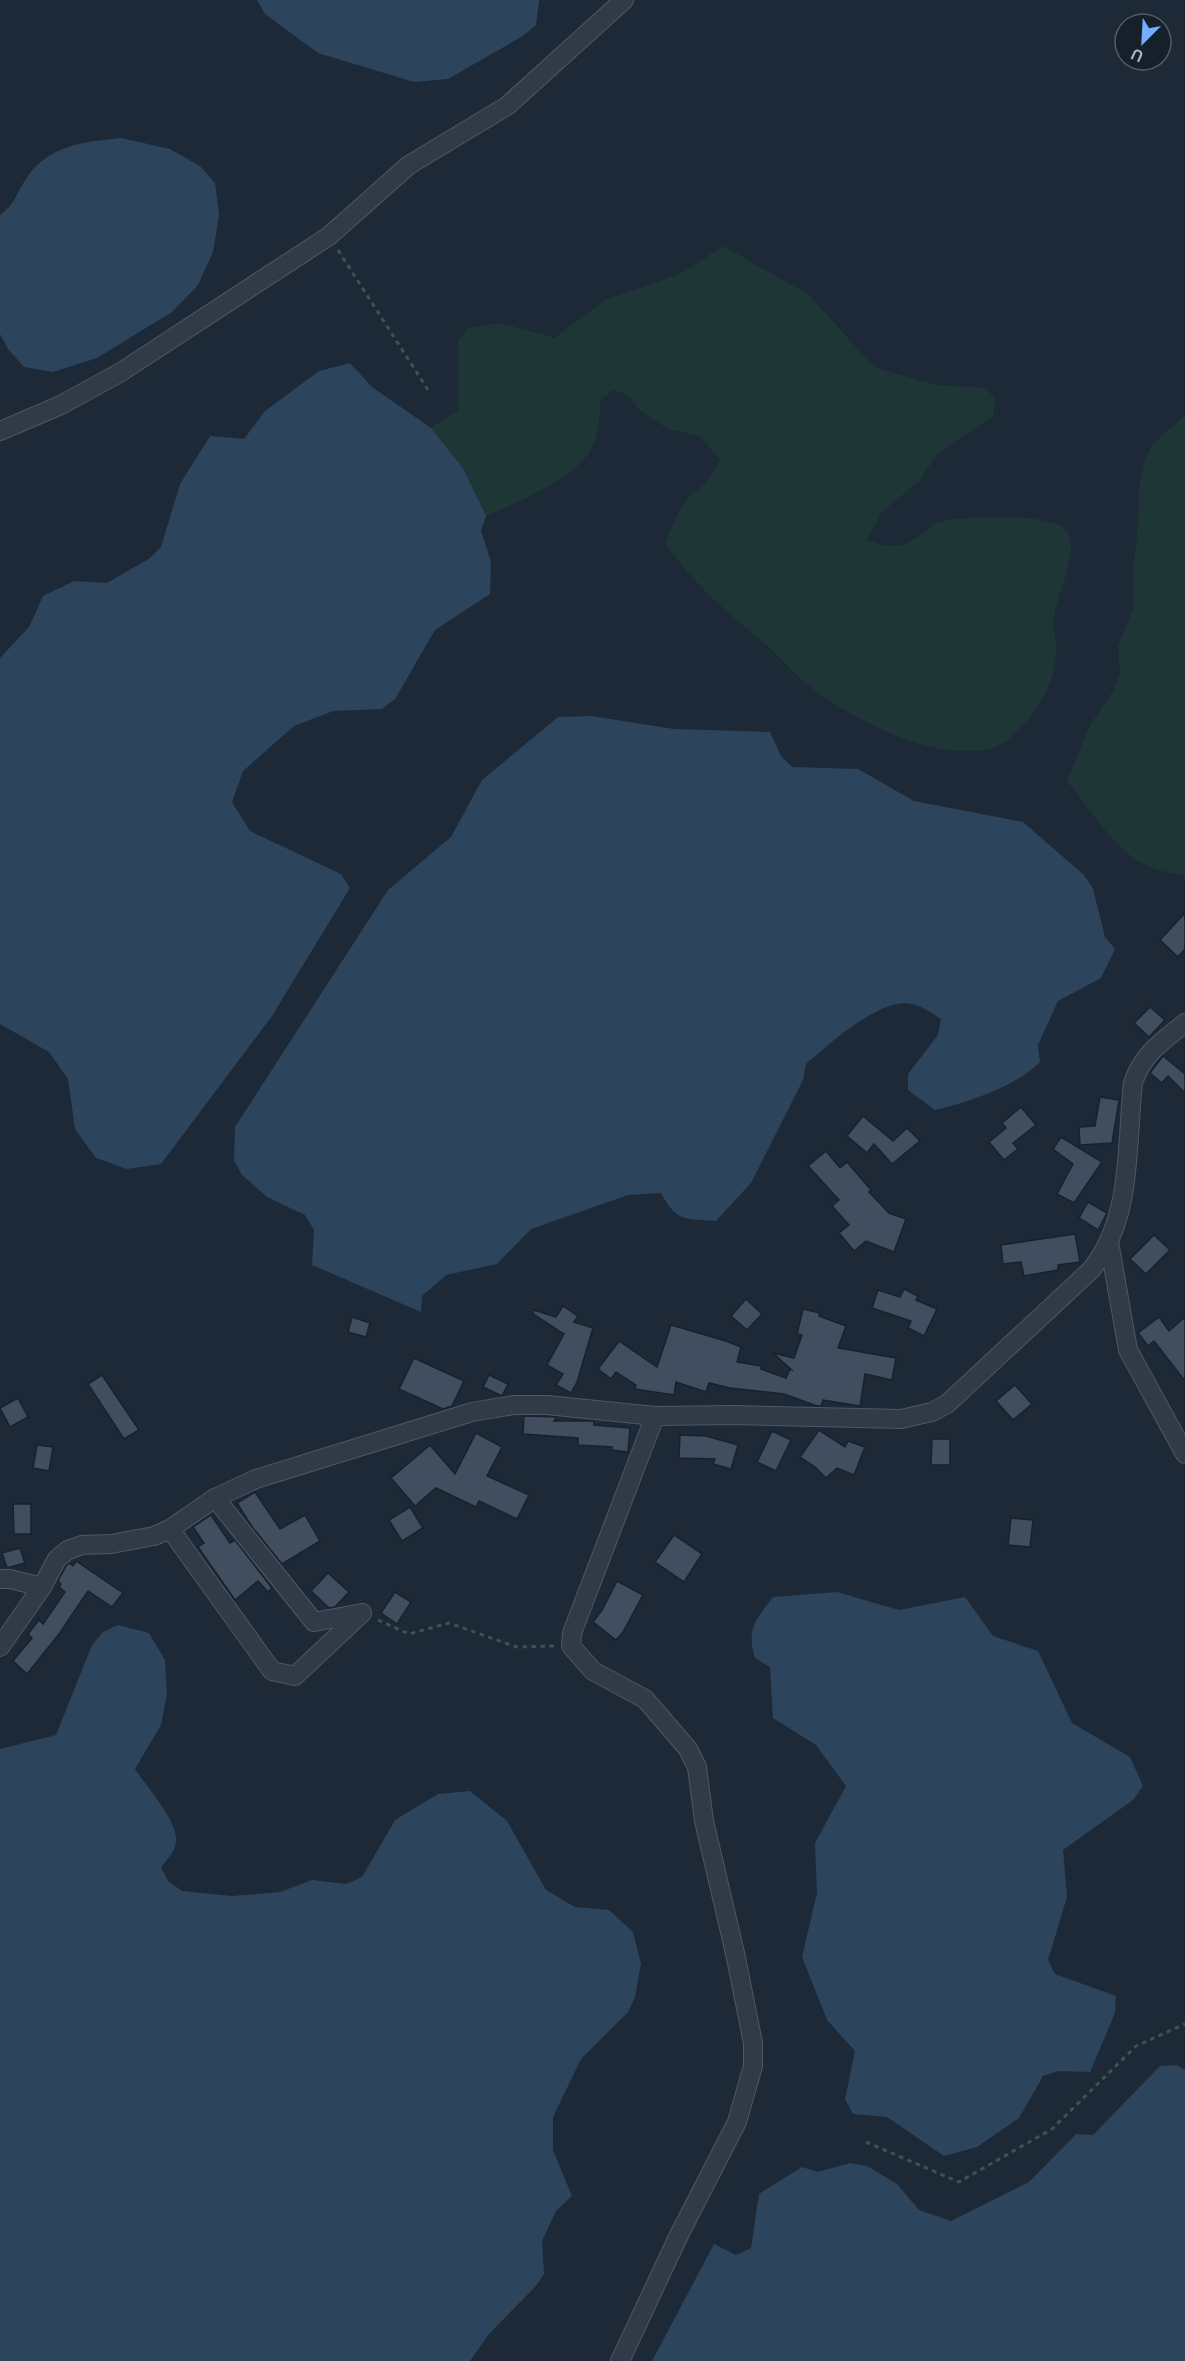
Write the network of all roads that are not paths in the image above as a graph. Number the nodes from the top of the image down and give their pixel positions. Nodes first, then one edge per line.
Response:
1 (624, 0) edge
2 (0, 431) edge
3 (1185, 1023) edge
4 (1110, 1242) junction
5 (655, 1416) junction
6 (1185, 1454) edge
7 (215, 1498) junction
8 (170, 1529) junction
9 (0, 1579) edge
10 (42, 1587) junction
11 (0, 1647) edge
12 (620, 2361) edge

1 - 2 street
3 - 4 street
4 - 5 street
4 - 6 street
5 - 7 street
5 - 12 street
7 - 8 street
7 - 8 street
8 - 10 street
9 - 10 street
10 - 11 street

